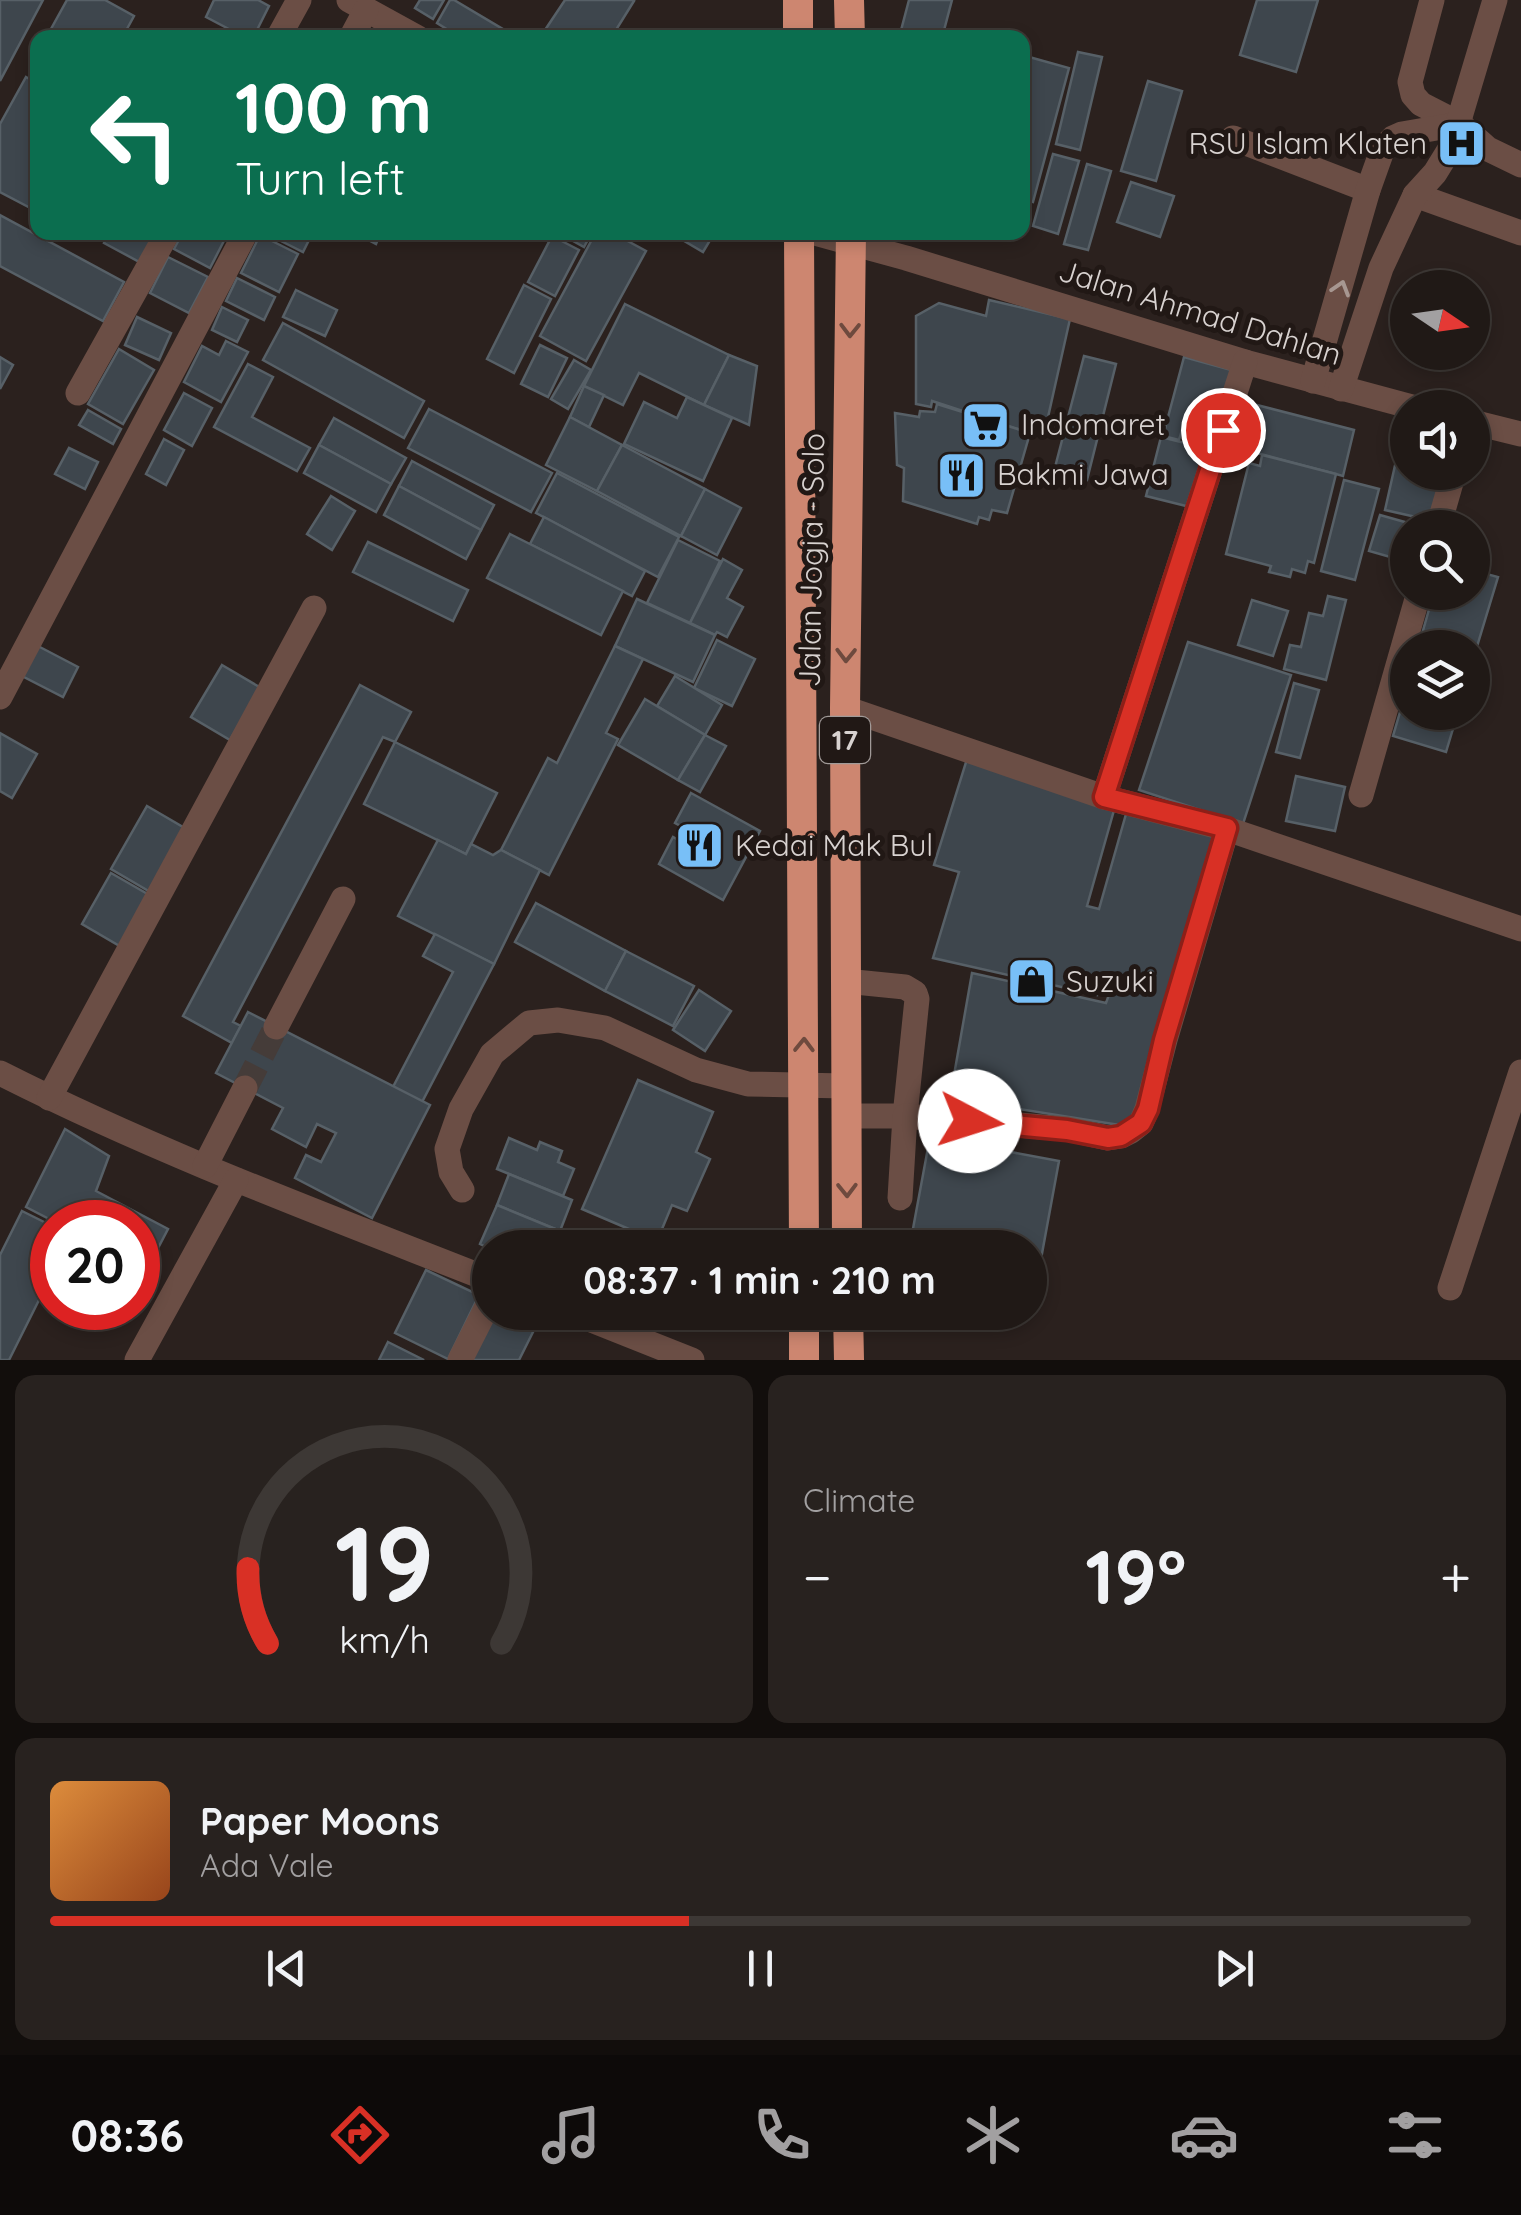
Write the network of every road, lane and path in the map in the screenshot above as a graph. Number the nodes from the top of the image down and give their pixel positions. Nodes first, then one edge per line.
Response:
1 (299, 0) edge
2 (798, 0) edge
3 (849, 0) edge
4 (1432, 0) edge
5 (1495, 0) edge
6 (376, 8) edge
7 (282, 30) edge
8 (358, 30) edge
9 (407, 30) edge
10 (798, 30) edge
11 (850, 30) edge
12 (1460, 124) junction
13 (1233, 138) dead end
14 (1521, 165) edge
15 (1368, 190) junction
16 (1415, 196) junction
17 (1521, 233) edge
18 (164, 240) edge
19 (242, 240) edge
20 (798, 240) edge
21 (851, 240) edge
22 (856, 240) edge
23 (1245, 362) junction
24 (1313, 381) junction
25 (1341, 388) junction
26 (78, 392) dead end
27 (1390, 401) edge
28 (1490, 426) edge
29 (1521, 434) edge
30 (314, 608) dead end
31 (1415, 610) edge
32 (0, 696) edge
33 (846, 708) junction
34 (1361, 795) dead end
35 (1104, 797) junction
36 (1227, 828) junction
37 (343, 898) dead end
38 (1521, 929) edge
39 (845, 980) junction
40 (276, 1027) tunnel mouth
41 (1521, 1072) edge
42 (0, 1073) edge
43 (803, 1085) junction
44 (245, 1088) tunnel mouth
45 (49, 1098) junction
46 (846, 1101) junction
47 (905, 1116) junction
48 (205, 1166) junction
49 (236, 1180) junction
50 (462, 1190) dead end
51 (900, 1198) dead end
52 (804, 1230) edge
53 (847, 1230) edge
54 (472, 1273) edge
55 (1450, 1288) dead end
56 (475, 1330) edge
57 (617, 1330) edge
58 (804, 1330) edge
59 (848, 1330) edge
60 (137, 1360) edge
61 (460, 1360) edge
62 (692, 1360) edge
63 (804, 1360) edge
64 (849, 1360) edge

1 - 7 street
2 - 10 highway
3 - 11 highway
4 - 12 street
5 - 12 street
6 - 8 street
6 - 9 street
12 - 14 street
12 - 15 street
12 - 16 street
13 - 15 street
24 -> 15 street
16 - 17 street
16 - 25 street
18 - 26 street
19 - 32 street
43 -> 20 highway, Jalan Jogja - Solo / 17
21 -> 33 highway, Jalan Jogja - Solo / 17
22 - 23 street, Jalan Ahmad Dahlan
23 - 24 street, Jalan Ahmad Dahlan
23 - 35 street
24 - 25 street, Jalan Ahmad Dahlan
25 - 27 street, Jalan Ahmad Dahlan
28 - 29 street
30 - 45 street
31 - 34 street
33 - 35 street
33 - 39 highway, Jalan Jogja - Solo / 17
35 - 36 street
36 - 38 street
36 - 47 street
37 - 40 street
39 - 46 highway, Jalan Jogja - Solo / 17
39 - 47 street
41 - 55 street
42 - 45 street
43 - 46 street
43 - 50 street
43 - 52 highway, Jalan Jogja - Solo / 17
44 - 48 street
45 - 48 street
46 - 47 street
46 -> 53 highway, Jalan Jogja - Solo / 17
47 - 51 street
48 - 49 street
49 - 54 street
49 - 60 street
56 - 61 street
57 - 62 street
58 - 63 highway
59 - 64 highway

